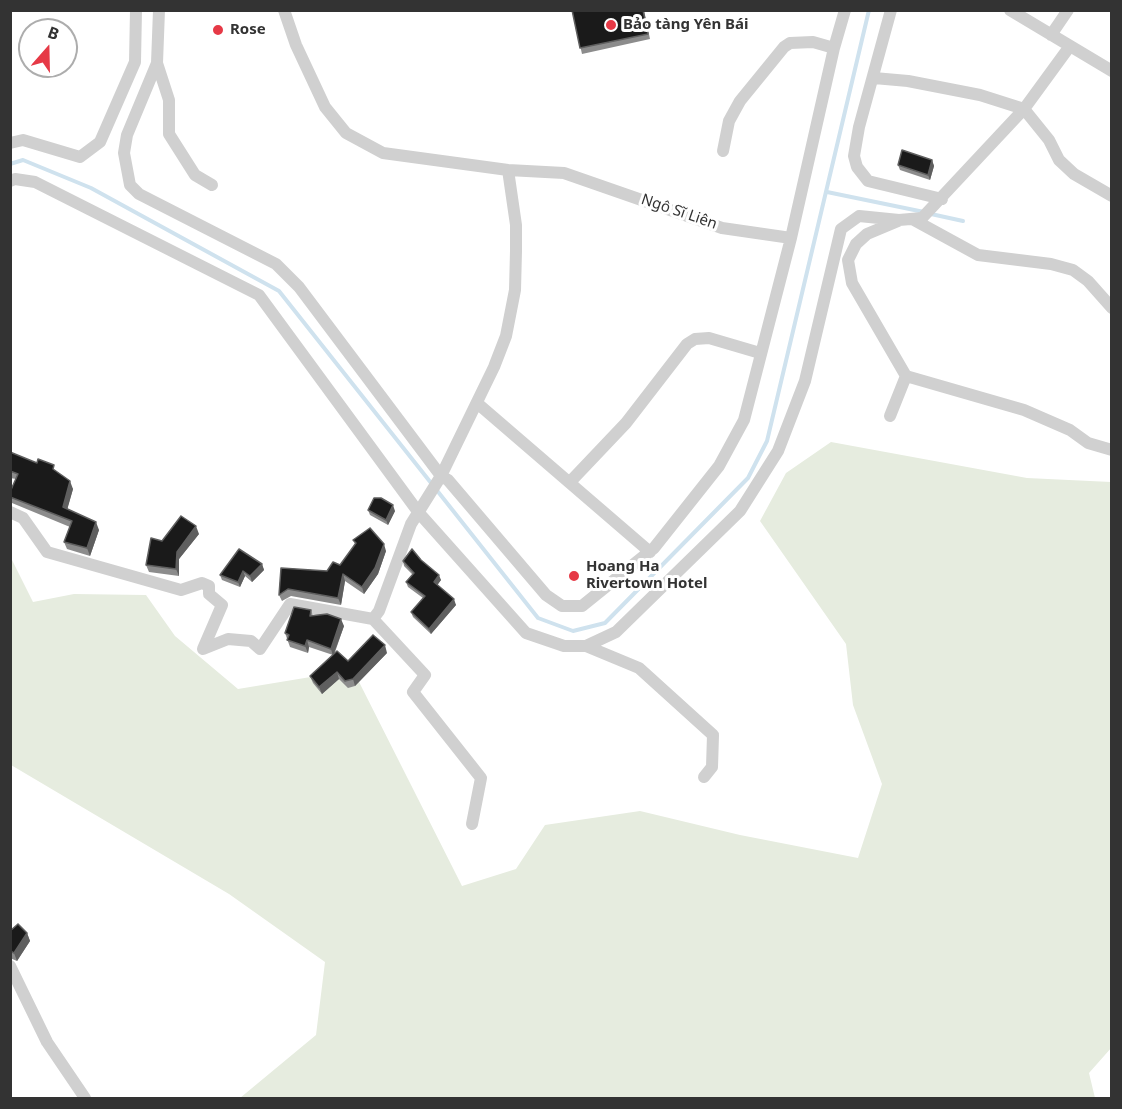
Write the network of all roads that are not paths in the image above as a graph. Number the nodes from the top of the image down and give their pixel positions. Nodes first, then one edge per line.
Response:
1 (136, 10) edge
2 (159, 10) edge
3 (284, 10) edge
4 (845, 10) edge
5 (891, 10) edge
6 (1010, 10) edge
7 (1068, 10) edge
8 (1051, 35) junction
9 (1070, 46) junction
10 (834, 48) junction
11 (157, 63) junction
12 (1112, 71) edge
13 (874, 78) junction
14 (1024, 109) junction
15 (10, 143) edge
16 (723, 152) dead end
17 (508, 170) junction
18 (10, 181) edge
19 (212, 185) dead end
20 (1112, 196) edge
21 (939, 201) junction
22 (918, 219) junction
23 (899, 220) junction
24 (790, 238) junction
25 (1112, 308) edge
26 (760, 353) junction
27 (906, 376) junction
28 (477, 403) junction
29 (890, 416) dead end
30 (1112, 450) edge
31 (440, 478) junction
32 (570, 482) junction
33 (421, 509) junction
34 (10, 512) edge
35 (650, 552) junction
36 (373, 619) junction
37 (586, 646) junction
38 (704, 777) dead end
39 (472, 824) dead end
40 (10, 966) edge
41 (85, 1098) edge

1 - 15 street
2 - 11 street
3 - 17 street, Ngô Sĩ Liên
4 - 10 street
5 - 13 street
6 - 8 street
7 - 8 street
8 - 9 street
9 - 12 street
9 - 14 street
10 - 16 street
10 - 24 street
11 - 19 street
11 - 31 street
13 - 14 street
13 - 21 street
14 - 20 street
14 - 21 street
17 - 24 street, Ngô Sĩ Liên
17 - 28 street
18 - 33 street
21 - 22 street
22 - 23 street
22 - 25 street
23 - 27 street
23 - 37 street
24 - 26 street
26 - 32 street
26 - 35 street
27 - 29 street
27 - 30 street
28 - 31 street
28 - 32 street
31 - 33 street
31 - 35 street
32 - 35 street
33 - 36 street
33 - 37 street
34 - 36 street
36 - 39 street
37 - 38 street
40 - 41 street

